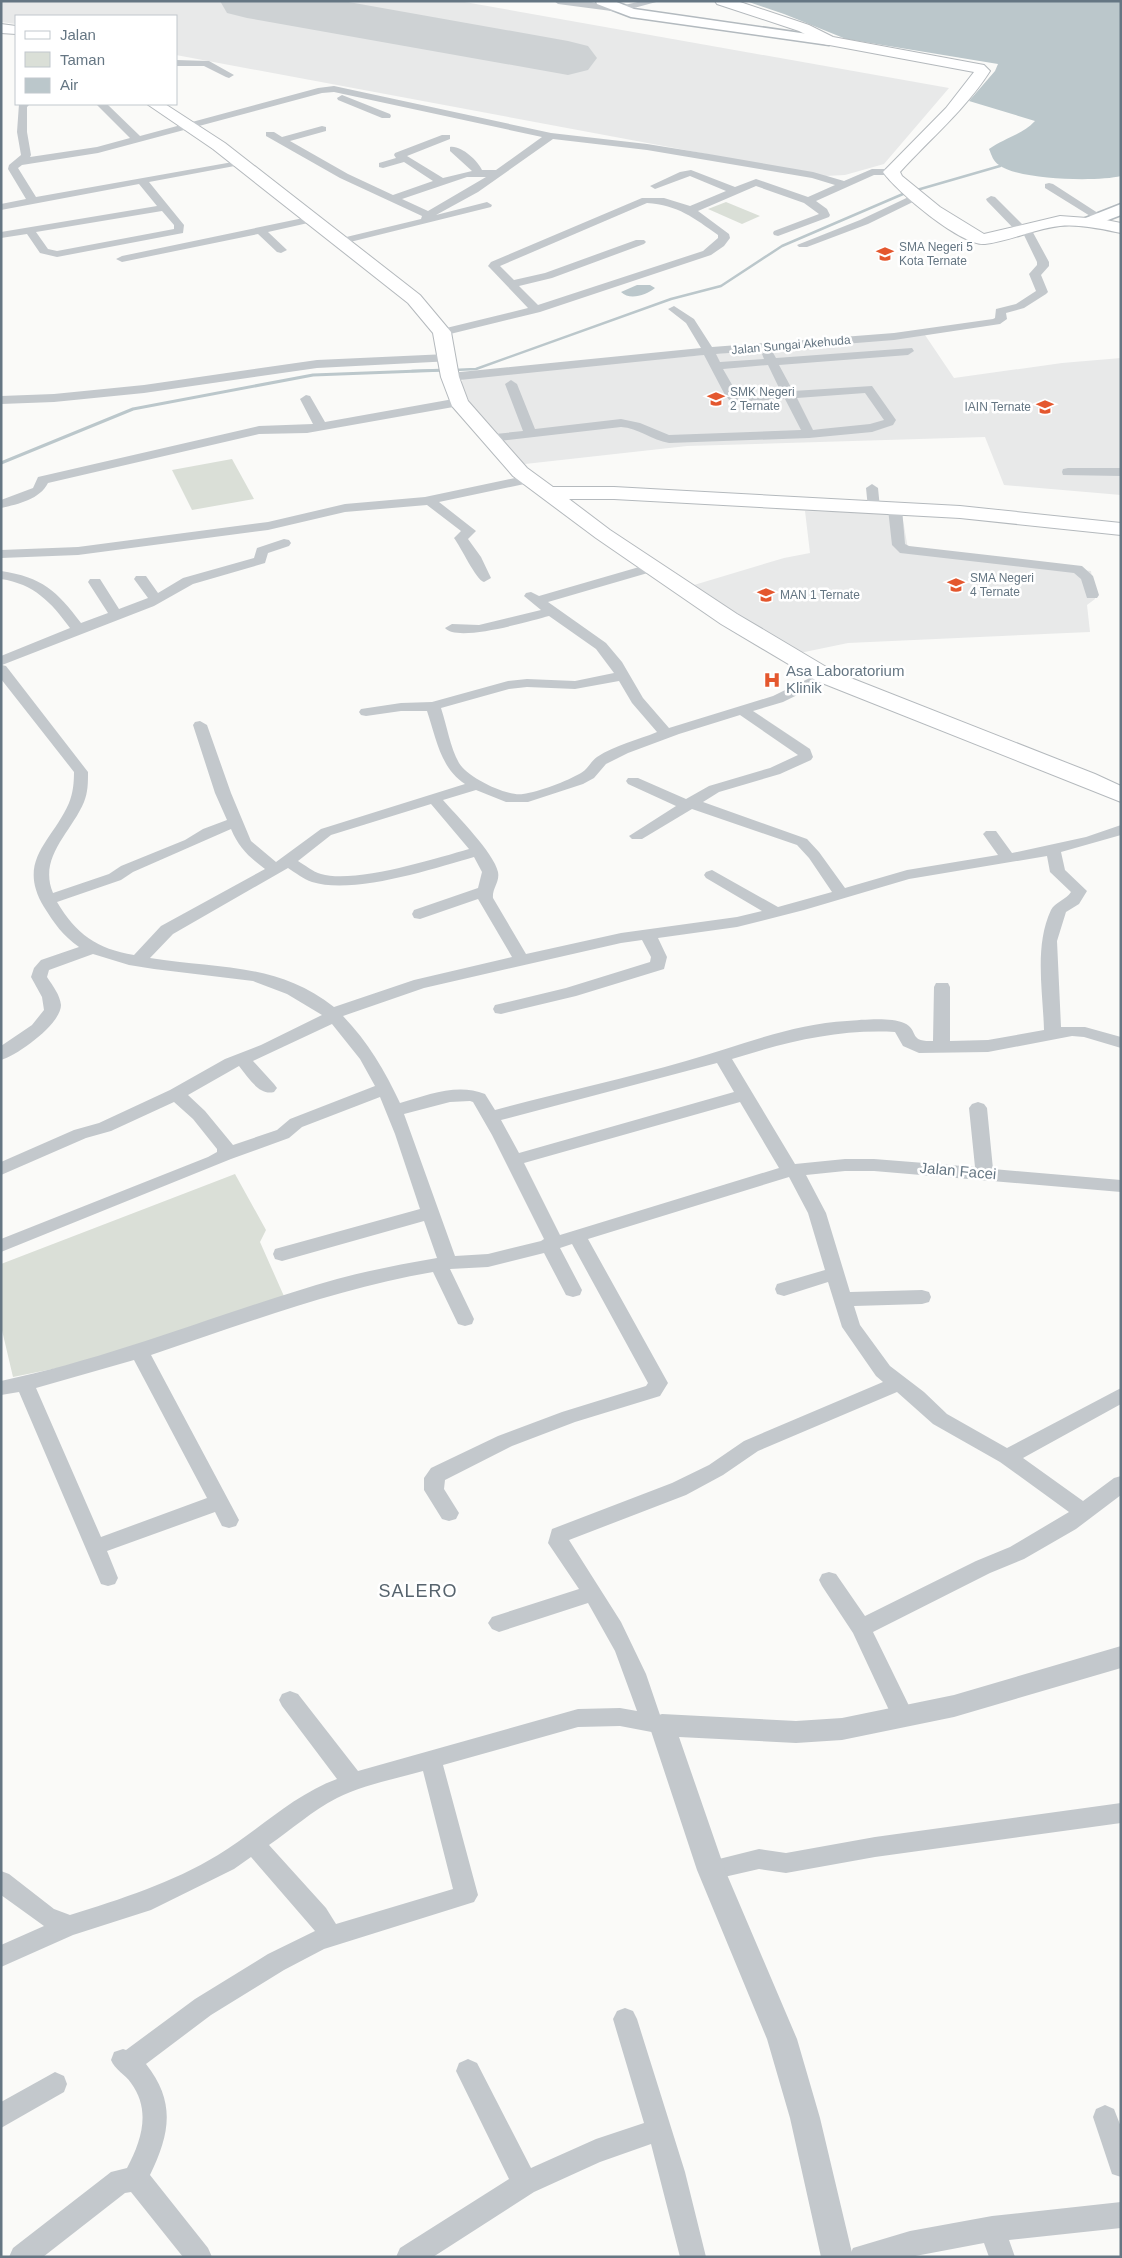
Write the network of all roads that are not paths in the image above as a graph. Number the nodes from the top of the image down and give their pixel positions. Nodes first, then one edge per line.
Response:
1 (558, 1) edge
2 (602, 1) edge
3 (656, 1) edge
4 (722, 1) edge
5 (618, 8) junction
6 (1, 28) edge
7 (15, 30) edge
8 (829, 41) junction
9 (178, 63) edge
10 (229, 75) dead end
11 (322, 90) junction
12 (23, 105) edge
13 (102, 105) edge
14 (157, 105) edge
15 (386, 116) dead end
16 (190, 126) junction
17 (322, 129) dead end
18 (270, 134) dead end
19 (551, 136) junction
20 (446, 137) dead end
21 (137, 139) junction
22 (282, 140) junction
23 (454, 149) dead end
24 (404, 159) junction
25 (22, 162) junction
26 (240, 162) junction
27 (383, 165) dead end
28 (360, 172) dead end
29 (891, 172) junction
30 (478, 173) junction
31 (497, 173) junction
32 (346, 177) junction
33 (142, 181) junction
34 (442, 182) junction
35 (844, 184) junction
36 (655, 186) dead end
37 (1049, 186) dead end
38 (734, 190) junction
39 (912, 192) junction
40 (393, 198) junction
41 (990, 199) dead end
42 (33, 201) junction
43 (808, 201) junction
44 (486, 205) dead end
45 (1, 207) edge
46 (163, 208) junction
47 (1121, 209) edge
48 (690, 210) junction
49 (427, 218) junction
50 (313, 219) junction
51 (1094, 220) junction
52 (1121, 228) edge
53 (1024, 229) junction
54 (260, 230) junction
55 (30, 231) junction
56 (778, 233) dead end
57 (1, 235) edge
58 (342, 242) junction
59 (640, 242) dead end
60 (803, 245) dead end
61 (281, 250) dead end
62 (122, 259) dead end
63 (510, 284) junction
64 (674, 309) dead end
65 (536, 310) junction
66 (979, 325) junction
67 (442, 332) junction
68 (990, 334) dead end
69 (764, 347) junction
70 (708, 351) junction
71 (908, 351) dead end
72 (772, 362) junction
73 (715, 366) junction
74 (449, 368) junction
75 (510, 384) dead end
76 (790, 395) junction
77 (306, 399) dead end
78 (1, 400) edge
79 (459, 402) junction
80 (321, 427) junction
81 (530, 433) junction
82 (809, 434) junction
83 (490, 438) junction
84 (1068, 472) dead end
85 (1121, 472) edge
86 (529, 479) junction
87 (547, 493) junction
88 (429, 500) junction
89 (1, 504) edge
90 (895, 509) junction
91 (1121, 529) edge
92 (284, 542) dead end
93 (1, 554) edge
94 (653, 568) junction
95 (1, 575) edge
96 (484, 578) dead end
97 (141, 579) dead end
98 (95, 582) dead end
99 (1092, 595) dead end
100 (156, 600) junction
101 (549, 612) junction
102 (117, 616) junction
103 (452, 628) dead end
104 (78, 630) junction
105 (1, 662) edge
106 (1, 668) edge
107 (622, 676) junction
108 (826, 676) junction
109 (433, 706) junction
110 (742, 710) junction
111 (366, 712) dead end
112 (200, 726) dead end
113 (667, 734) junction
114 (633, 780) dead end
115 (477, 786) junction
116 (1121, 795) edge
117 (434, 798) junction
118 (688, 804) junction
119 (234, 823) junction
120 (1121, 830) edge
121 (991, 834) dead end
122 (637, 836) dead end
123 (1052, 850) junction
124 (477, 852) junction
125 (1008, 858) junction
126 (283, 866) junction
127 (712, 875) dead end
128 (484, 891) junction
129 (841, 894) junction
130 (48, 900) junction
131 (775, 912) junction
132 (420, 914) dead end
133 (648, 935) junction
134 (93, 948) junction
135 (138, 960) junction
136 (522, 960) junction
137 (942, 987) dead end
138 (501, 1009) dead end
139 (333, 1015) junction
140 (1053, 1033) junction
141 (1121, 1043) edge
142 (941, 1047) junction
143 (1, 1054) edge
144 (721, 1055) junction
145 (242, 1059) junction
146 (268, 1088) dead end
147 (384, 1088) junction
148 (176, 1094) junction
149 (745, 1095) junction
150 (978, 1108) dead end
151 (394, 1111) junction
152 (491, 1118) junction
153 (225, 1155) junction
154 (515, 1160) junction
155 (1, 1169) edge
156 (793, 1171) junction
157 (985, 1174) junction
158 (1121, 1186) edge
159 (430, 1213) junction
160 (577, 1236) junction
161 (551, 1243) junction
162 (1, 1246) edge
163 (282, 1254) dead end
164 (443, 1264) junction
165 (836, 1273) junction
166 (784, 1289) dead end
167 (573, 1290) dead end
168 (922, 1297) dead end
169 (844, 1299) junction
170 (464, 1319) dead end
171 (140, 1353) junction
172 (25, 1384) junction
173 (897, 1384) junction
174 (1, 1388) edge
175 (1121, 1395) edge
176 (1007, 1457) junction
177 (1121, 1484) edge
178 (220, 1502) junction
179 (1082, 1511) junction
180 (449, 1513) dead end
181 (229, 1520) dead end
182 (96, 1547) junction
183 (108, 1578) dead end
184 (829, 1580) dead end
185 (592, 1593) junction
186 (499, 1623) dead end
187 (861, 1628) junction
188 (1121, 1657) edge
189 (290, 1700) dead end
190 (903, 1716) junction
191 (657, 1724) junction
192 (431, 1760) junction
193 (353, 1782) junction
194 (1121, 1813) edge
195 (253, 1844) junction
196 (711, 1870) junction
197 (1, 1882) edge
198 (69, 1926) junction
199 (331, 1936) junction
200 (1, 1956) edge
201 (625, 2019) dead end
202 (468, 2071) dead end
203 (55, 2084) dead end
204 (1, 2116) edge
205 (1105, 2117) dead end
206 (658, 2130) junction
207 (1121, 2165) edge
208 (135, 2179) junction
209 (525, 2183) junction
210 (1121, 2215) edge
211 (992, 2229) junction
212 (22, 2257) edge
213 (199, 2257) edge
214 (409, 2257) edge
215 (693, 2257) edge
216 (837, 2257) edge
217 (862, 2257) edge
218 (1002, 2257) edge

1 - 5 street
2 - 5 main road
3 - 5 street
4 - 8 highway
5 - 8 main road
6 - 7 highway
8 - 29 highway
9 - 10 street
11 - 15 street
11 - 16 street
11 - 19 street
12 - 25 street
13 - 21 street
14 - 16 highway
16 - 21 street
16 - 26 highway
17 - 22 street
18 - 22 street
19 - 31 street
19 - 35 street
20 - 24 street
21 - 25 street
22 - 32 street
23 - 30 street
24 - 27 street
24 - 34 street
25 - 42 street
26 - 33 street
26 - 50 highway
28 - 32 street
29 - 35 street
29 - 39 highway
30 - 31 street
30 - 34 street
31 - 49 street
32 - 40 street
33 - 42 street
33 - 46 street
34 - 40 street
35 - 43 street
36 - 38 street
37 - 51 street
38 - 43 street
38 - 48 street
39 - 53 highway
39 - 60 street
40 - 49 street
41 - 53 street
42 - 45 street
43 - 56 street
44 - 49 street
46 - 55 street
46 - 55 street
47 - 51 main road
48 - 63 street
48 - 65 street
49 - 58 street
50 - 54 street
50 - 58 highway
51 - 52 highway
51 - 53 highway
53 - 66 street, Jalan Sungai Akehuda
54 - 61 street
54 - 62 street
55 - 57 street
58 - 67 highway
59 - 63 street
63 - 65 street
64 - 70 street
65 - 67 street
66 - 68 street
66 - 69 street, Jalan Sungai Akehuda
67 - 74 highway
69 - 70 street, Jalan Sungai Akehuda
69 - 72 street
70 - 73 street
70 - 74 street, Jalan Sungai Akehuda
71 - 72 street
72 - 73 street
72 - 76 street
73 - 76 street
74 - 78 street
74 - 79 highway
75 - 81 street
76 - 82 street
76 - 82 street
77 - 80 street
79 - 80 street
79 - 83 highway
80 - 89 street
81 - 82 street
81 - 83 street
83 - 86 highway
84 - 85 street
86 - 87 highway
86 - 88 street
87 - 90 highway
87 - 94 highway
88 - 93 street
88 - 96 street
90 - 91 highway
90 - 99 street
92 - 100 street
94 - 101 street
94 - 108 highway
95 - 104 street
97 - 100 street
98 - 102 street
100 - 102 street
101 - 103 street
101 - 107 street
102 - 104 street
104 - 105 street
106 - 130 street
107 - 109 street
107 - 113 street
108 - 110 street
108 - 116 highway
109 - 111 street
109 - 115 street
110 - 113 street
110 - 118 street
112 - 119 street
113 - 115 street
114 - 118 street
115 - 117 street
117 - 124 street
117 - 126 street
118 - 122 street
118 - 129 street
119 - 126 street
119 - 130 street
120 - 123 street
121 - 125 street
123 - 125 street
123 - 140 street
124 - 126 street
124 - 128 street
125 - 129 street
126 - 135 street
127 - 131 street
128 - 132 street
128 - 136 street
129 - 131 street
130 - 134 street
131 - 133 street
133 - 136 street
133 - 138 street
134 - 135 street
134 - 143 street
135 - 139 street
136 - 139 street
137 - 142 street
139 - 145 street
139 - 147 street
140 - 141 street
140 - 142 street
142 - 144 street
144 - 149 street
144 - 152 street
145 - 146 street
145 - 148 street
147 - 151 street
147 - 153 street
148 - 153 street
148 - 155 street
149 - 154 street
149 - 156 street
150 - 157 street
151 - 152 street
151 - 159 street
152 - 154 street
153 - 162 street
154 - 161 street
156 - 157 street, Jalan Facei
156 - 160 street, Jalan Facei
156 - 165 street
157 - 158 street, Jalan Facei
159 - 163 street
159 - 164 street
160 - 161 street, Jalan Facei
160 - 180 street
161 - 164 street, Jalan Facei
161 - 167 street
164 - 170 street
164 - 171 street, Jalan Facei
165 - 166 street
165 - 169 street
168 - 169 street
169 - 173 street
171 - 172 street, Jalan Facei
171 - 178 street
172 - 174 street, Jalan Facei
172 - 182 street
173 - 176 street
173 - 185 street
175 - 176 street
176 - 179 street
177 - 179 street
178 - 181 street
178 - 182 street
179 - 187 street
182 - 183 street
184 - 187 street
185 - 186 street
185 - 191 street
187 - 190 street
188 - 190 street
189 - 193 street
190 - 191 street
191 - 192 street
191 - 196 street
192 - 193 street
192 - 199 street
193 - 195 street
194 - 196 street
195 - 198 street
195 - 199 street
196 - 216 street
197 - 198 street
198 - 200 street
199 - 208 street
201 - 206 street
202 - 209 street
203 - 204 street
205 - 207 street
206 - 209 street
206 - 215 street
208 - 212 street
208 - 213 street
209 - 214 street
210 - 211 street
211 - 217 street
211 - 218 street

